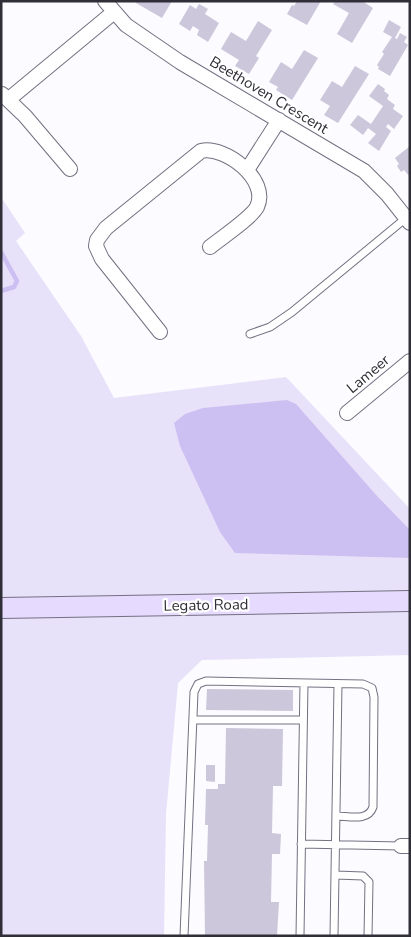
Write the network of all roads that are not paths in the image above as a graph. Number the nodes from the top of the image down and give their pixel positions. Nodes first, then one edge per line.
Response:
1 (109, 7) edge
2 (5, 96) edge
3 (279, 120) junction
4 (70, 169) dead end
5 (247, 170) junction
6 (408, 221) edge
7 (210, 247) dead end
8 (160, 332) dead end
9 (250, 334) dead end
10 (410, 361) edge
11 (347, 412) dead end
12 (410, 601) edge
13 (1, 608) edge
14 (304, 683) junction
15 (338, 684) junction
16 (193, 720) junction
17 (304, 720) junction
18 (336, 816) junction
19 (301, 844) junction
20 (336, 845) junction
21 (405, 846) edge
22 (336, 875) junction
23 (184, 936) edge
24 (300, 936) edge
25 (334, 936) edge
26 (368, 936) edge

1 - 2 street
1 - 3 street, Beethoven Crescent
2 - 4 street
3 - 5 street
3 - 6 street, Beethoven Crescent
5 - 7 street
5 - 8 street
6 - 9 lane
10 - 11 street, Lameer
12 - 13 street, Legato Road
14 - 15 lane
14 - 16 lane
14 - 17 lane
15 - 18 lane
15 - 18 lane
16 - 17 lane
16 - 23 lane
17 - 19 lane
18 - 20 lane
19 - 20 lane
19 - 24 lane
20 - 21 lane
20 - 22 lane
22 - 25 lane
22 - 26 lane

